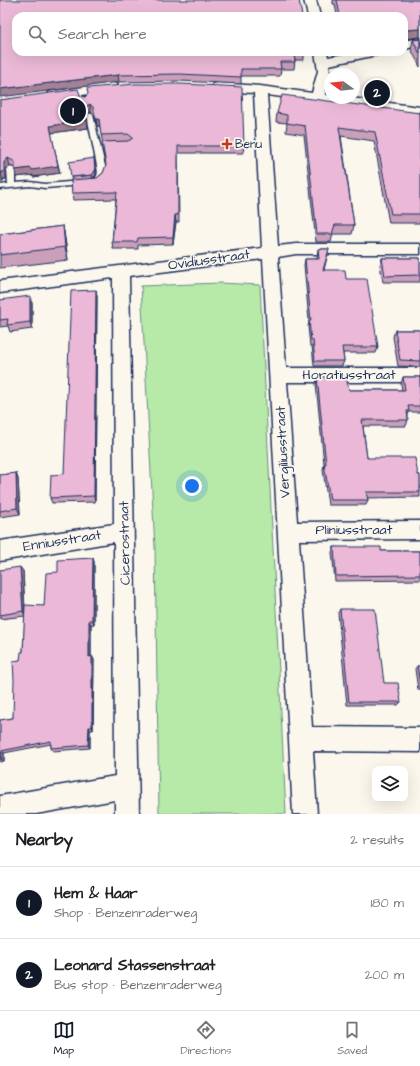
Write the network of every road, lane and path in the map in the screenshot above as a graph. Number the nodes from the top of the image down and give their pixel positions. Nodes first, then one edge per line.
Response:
1 (310, 0) edge
2 (313, 12) edge
3 (420, 42) edge
4 (408, 44) edge
5 (332, 56) edge
6 (322, 57) edge
7 (128, 87) edge
8 (207, 87) edge
9 (260, 90) junction
10 (38, 97) edge
11 (318, 97) junction
12 (420, 111) edge
13 (90, 115) edge
14 (105, 145) edge
15 (97, 146) junction
16 (11, 169) edge
17 (12, 186) junction
18 (2, 187) dead end
19 (420, 249) edge
20 (269, 252) junction
21 (121, 272) junction
22 (0, 287) edge
23 (420, 375) edge
24 (278, 376) junction
25 (420, 530) edge
26 (125, 531) junction
27 (288, 531) junction
28 (0, 551) edge
29 (301, 739) junction
30 (420, 740) edge
31 (127, 786) junction
32 (0, 808) edge
33 (128, 814) edge
34 (304, 814) edge

1 - 2 street
3 - 4 street
5 - 6 street
6 - 11 street
7 - 10 street
8 - 9 street
9 - 11 street
9 - 20 street, Vergiliusstraat
11 - 12 street
13 - 15 lane
14 - 15 lane
15 - 17 lane
16 - 17 lane
17 - 18 lane
19 - 20 street, Ovidiusstraat
20 - 21 street, Ovidiusstraat
20 - 24 street, Vergiliusstraat
21 - 22 street, Ovidiusstraat
21 - 26 street, Cicerostraat
23 - 24 street, Horatiusstraat
24 - 27 street, Vergiliusstraat
25 - 27 street, Pliniusstraat
26 - 28 street, Enniusstraat
26 - 31 street, Cicerostraat
27 - 29 street, Vergiliusstraat
29 - 30 street
29 - 34 street, Vergiliusstraat
31 - 32 street
31 - 33 street, Cicerostraat

